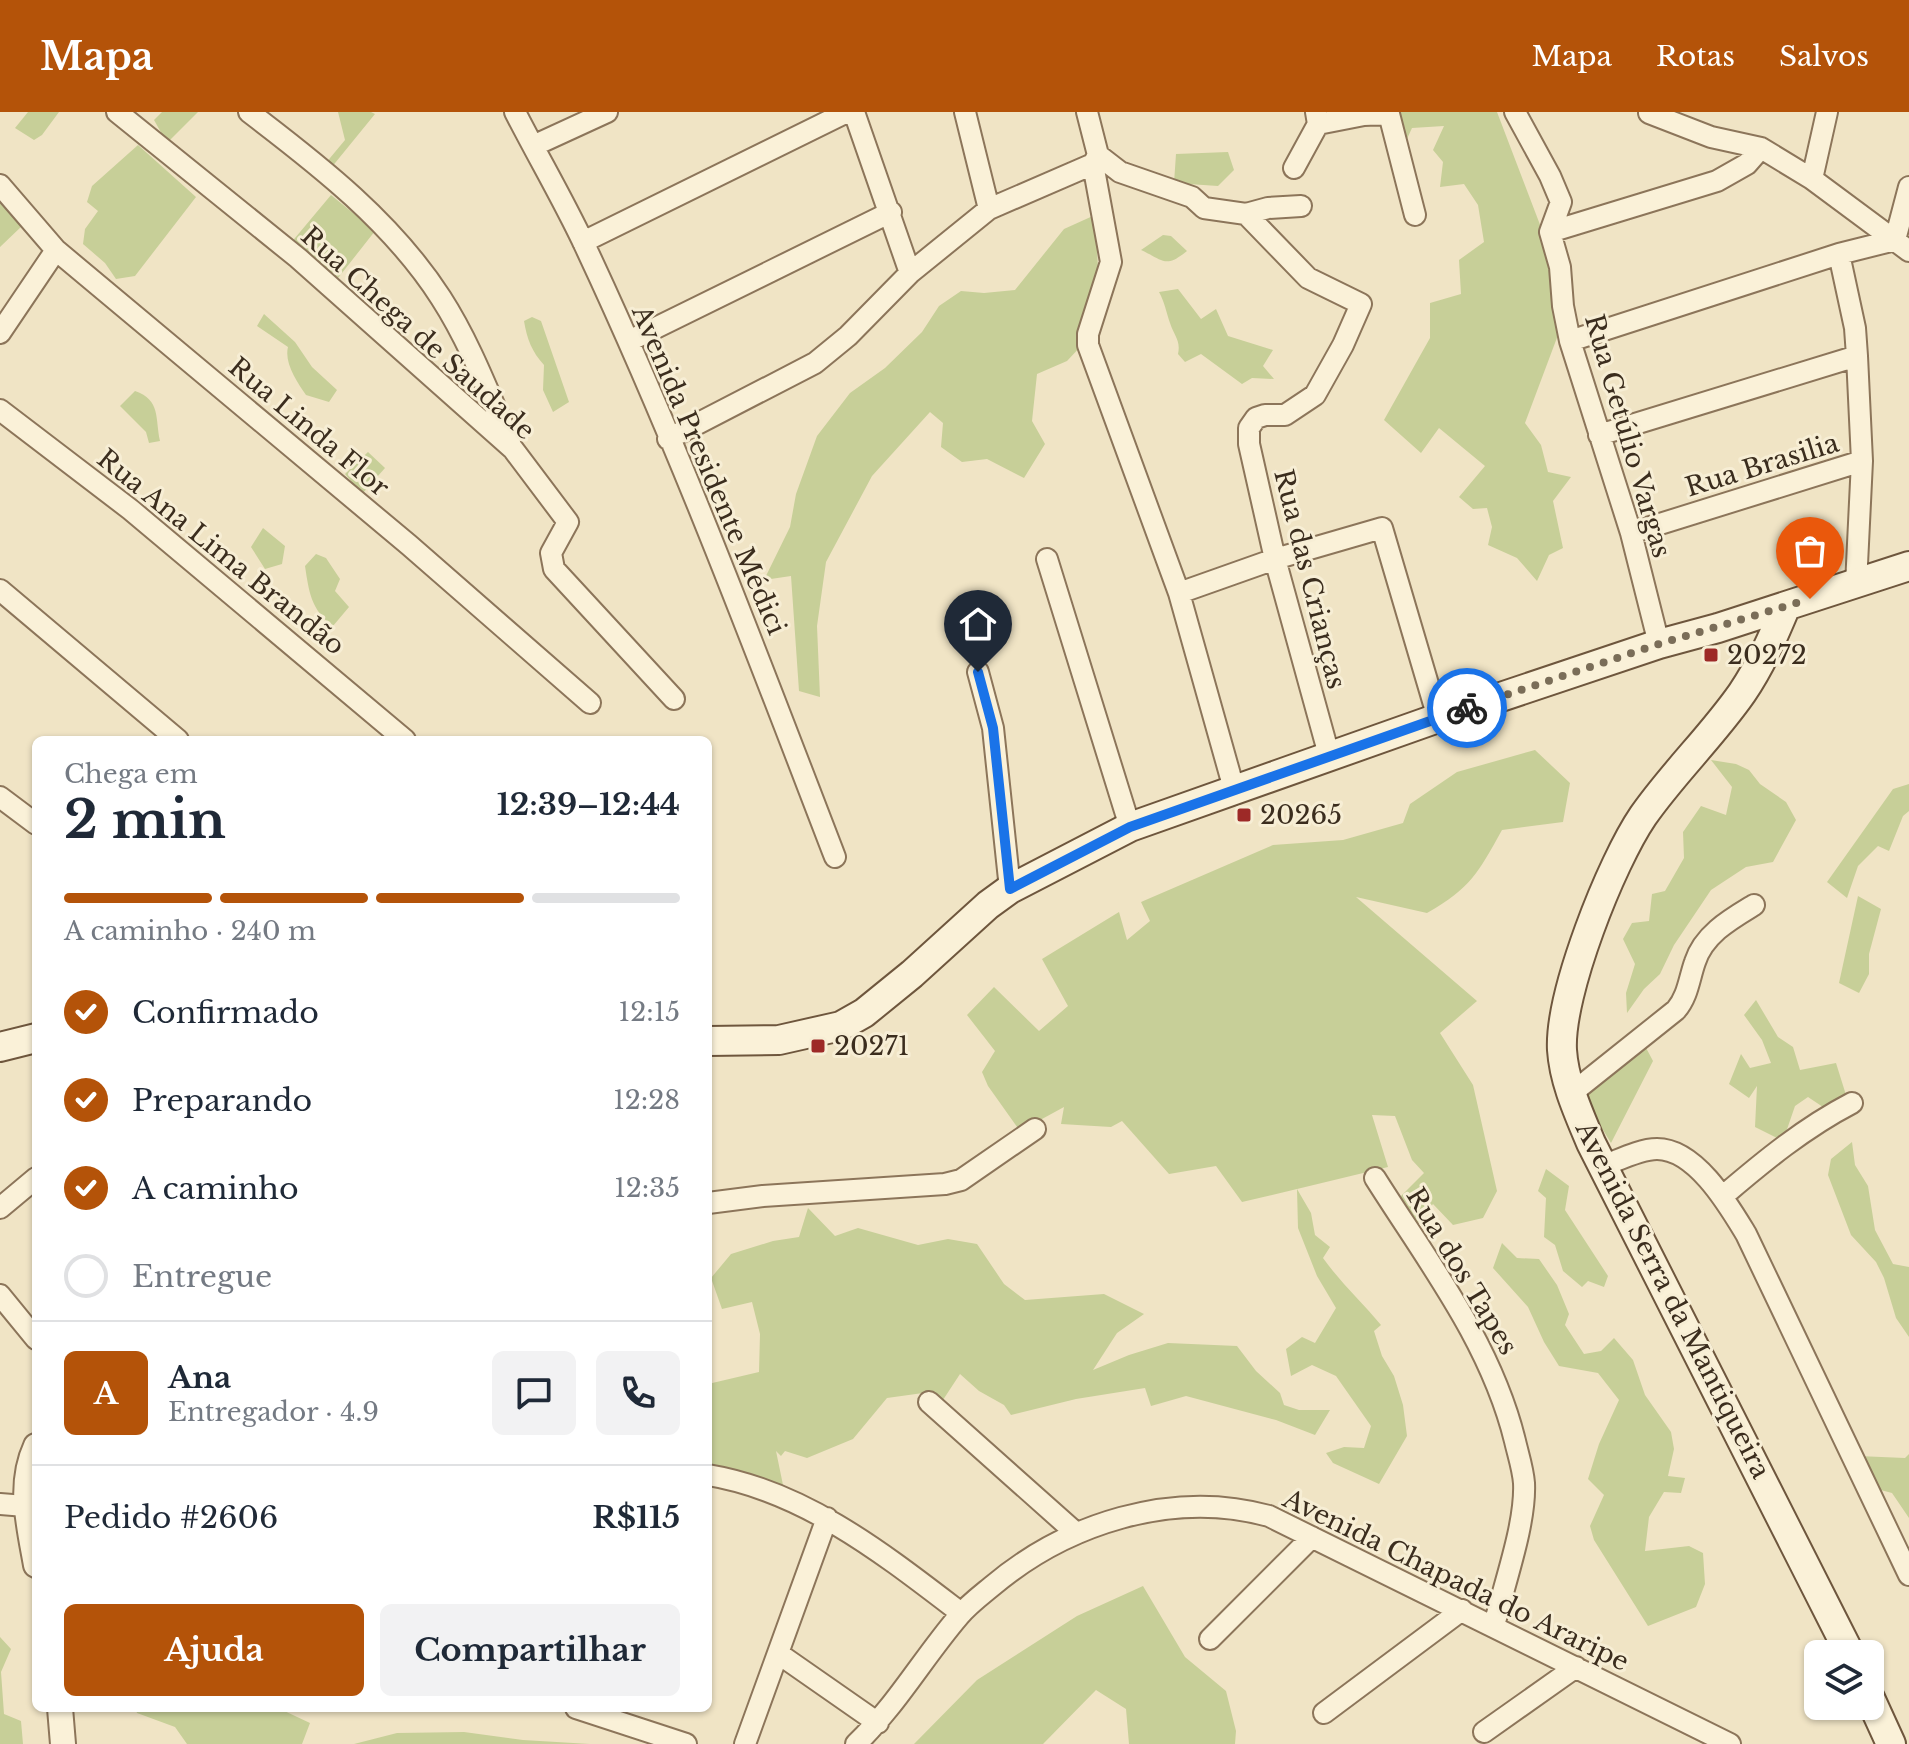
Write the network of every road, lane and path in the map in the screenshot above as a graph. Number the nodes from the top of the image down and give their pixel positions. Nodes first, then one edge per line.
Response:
1 (117, 112) edge
2 (249, 112) edge
3 (515, 112) edge
4 (607, 112) edge
5 (847, 112) edge
6 (854, 112) edge
7 (965, 112) edge
8 (1087, 112) edge
9 (1515, 112) edge
10 (1827, 112) edge
11 (1649, 113) edge
12 (1317, 118) edge
13 (533, 146) junction
14 (1761, 148) junction
15 (1095, 159) junction
16 (1294, 168) dead end
17 (1812, 179) junction
18 (0, 185) edge
19 (1909, 187) edge
20 (1301, 206) dead end
21 (989, 209) junction
22 (891, 212) junction
23 (1246, 214) junction
24 (1415, 215) dead end
25 (1550, 232) junction
26 (583, 242) junction
27 (1902, 246) edge
28 (56, 250) junction
29 (1839, 254) junction
30 (910, 273) junction
31 (0, 333) edge
32 (629, 341) junction
33 (1570, 341) junction
34 (1857, 356) junction
35 (0, 410) edge
36 (1599, 435) junction
37 (668, 439) junction
38 (513, 449) junction
39 (1862, 461) junction
40 (1631, 533) junction
41 (1047, 559) dead end
42 (1275, 559) junction
43 (1909, 566) edge
44 (1856, 585) junction
45 (0, 590) edge
46 (1179, 593) junction
47 (1786, 606) junction
48 (1659, 644) junction
49 (978, 672) dead end
50 (674, 699) dead end
51 (590, 703) dead end
52 (1438, 718) junction
53 (173, 736) edge
54 (400, 736) edge
55 (1329, 755) junction
56 (1234, 789) junction
57 (0, 797) edge
58 (32, 821) edge
59 (1130, 827) junction
60 (835, 857) dead end
61 (1010, 889) junction
62 (1754, 905) dead end
63 (32, 1039) edge
64 (712, 1041) edge
65 (0, 1047) edge
66 (1572, 1093) junction
67 (1852, 1103) dead end
68 (1035, 1129) dead end
69 (1603, 1166) junction
70 (1375, 1178) dead end
71 (32, 1181) edge
72 (1723, 1196) junction
73 (712, 1202) edge
74 (0, 1208) edge
75 (0, 1295) edge
76 (32, 1334) edge
77 (929, 1402) dead end
78 (32, 1458) edge
79 (712, 1476) edge
80 (0, 1504) edge
81 (25, 1506) junction
82 (827, 1518) junction
83 (1076, 1533) junction
84 (1312, 1537) junction
85 (32, 1544) edge
86 (1909, 1575) edge
87 (1462, 1610) junction
88 (961, 1613) junction
89 (1494, 1626) junction
90 (1210, 1639) dead end
91 (1843, 1640) edge
92 (779, 1654) junction
93 (1576, 1667) junction
94 (60, 1712) edge
95 (1324, 1713) dead end
96 (612, 1714) edge
97 (1880, 1720) edge
98 (878, 1723) junction
99 (1484, 1732) dead end
100 (63, 1744) edge
101 (686, 1744) edge
102 (745, 1744) edge
103 (856, 1744) edge
104 (1730, 1744) edge
105 (1891, 1744) edge

1 - 38 street, Rua Chega de Saudade
2 - 38 street
3 - 13 street, Avenida Presidente Médici
4 - 13 street
5 - 26 street
6 - 22 street
7 - 21 street
8 - 15 street
9 - 25 street, Rua Getúlio Vargas
10 - 17 street
11 - 14 street
12 - 16 street
12 - 24 street
13 - 26 street, Avenida Presidente Médici
14 - 17 street
14 - 25 street
15 - 21 street
15 - 23 street
15 - 46 street
17 - 27 street
18 - 28 street, Rua Linda Flor
19 - 27 street
20 - 23 street
21 - 30 street
22 - 30 street
22 - 32 street
23 - 42 street, Rua das Crianças
25 - 33 street, Rua Getúlio Vargas
26 - 32 street, Avenida Presidente Médici
27 - 29 street
28 - 31 street
28 - 51 street, Rua Linda Flor
29 - 33 street
29 - 34 street
30 - 37 street
32 - 37 street, Avenida Presidente Médici
33 - 36 street, Rua Getúlio Vargas
34 - 36 street
34 - 39 street
35 - 54 street, Rua Ana Lima Brandão
36 - 40 street, Rua Getúlio Vargas
37 - 60 street, Avenida Presidente Médici
38 - 50 street, Rua Chega de Saudade
39 - 40 street, Rua Brasilia
39 - 44 street
40 - 48 street, Rua Getúlio Vargas
41 - 59 street
42 - 46 street
42 - 52 street
42 - 55 street, Rua das Crianças
43 - 44 main road
44 - 47 main road
45 - 53 street
46 - 56 street
47 - 48 main road
47 - 66 main road, Avenida Serra da Mantiqueira
48 - 52 main road
49 - 61 street
52 - 55 main road
55 - 56 main road
56 - 59 main road
57 - 58 street
59 - 61 main road
61 - 64 main road
62 - 66 street
63 - 65 main road
66 - 69 main road, Avenida Serra da Mantiqueira
67 - 72 street
68 - 73 street
69 - 72 street
69 - 91 main road, Avenida Serra da Mantiqueira
70 - 89 street, Rua dos Tapes
71 - 74 street
72 - 86 street
75 - 76 street
77 - 83 street
78 - 81 street
79 - 82 street
80 - 81 street
81 - 85 street
82 - 88 street
82 - 92 street
83 - 84 street, Avenida Chapada do Araripe
83 - 88 street, Avenida Chapada do Araripe
84 - 87 street, Avenida Chapada do Araripe
84 - 90 street
87 - 89 street, Avenida Chapada do Araripe
87 - 95 street
88 - 98 street, Avenida Chapada do Araripe
89 - 93 street, Avenida Chapada do Araripe
92 - 98 street
92 - 102 street
93 - 99 street
93 - 104 street, Avenida Chapada do Araripe
94 - 100 street
96 - 101 street
97 - 105 main road
98 - 103 street, Avenida Chapada do Araripe

